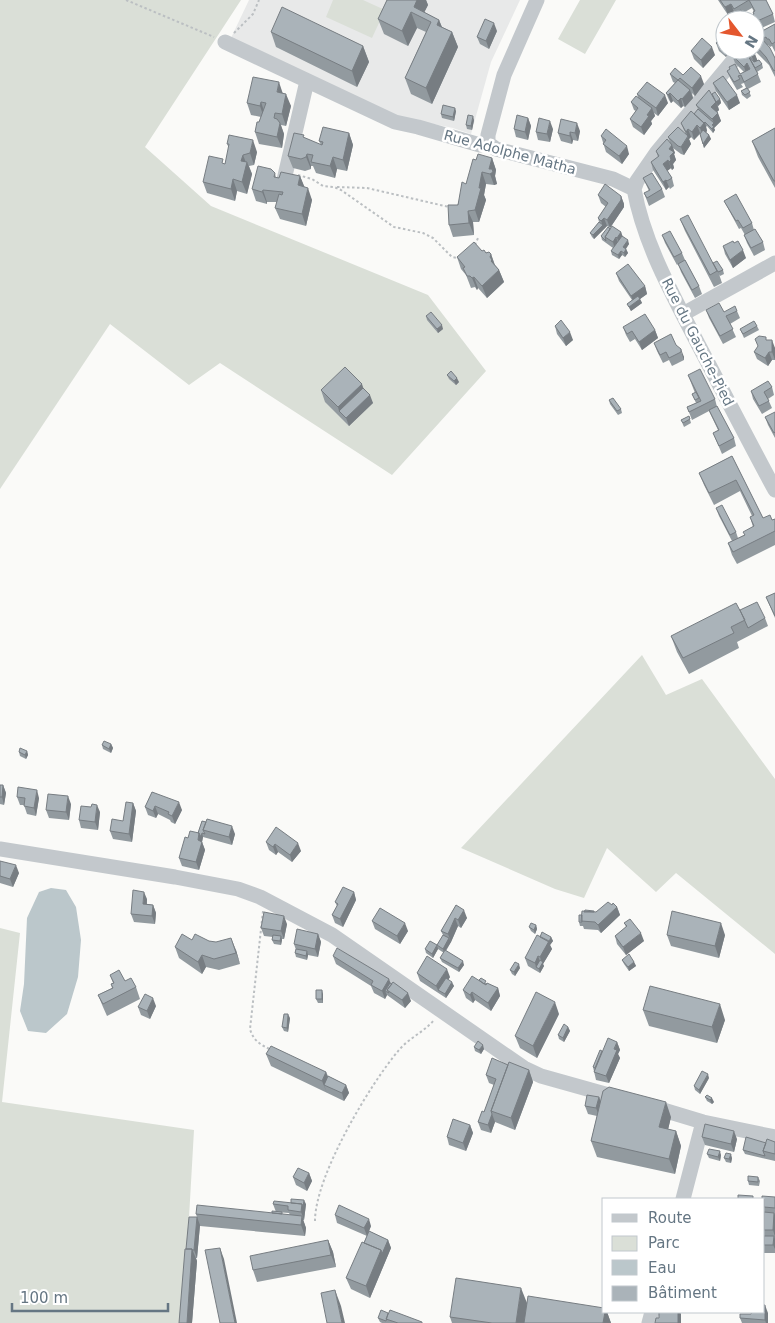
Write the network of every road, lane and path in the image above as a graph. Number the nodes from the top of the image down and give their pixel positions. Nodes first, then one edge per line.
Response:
1 (126, 0) edge
2 (259, 0) edge
3 (538, 0) edge
4 (225, 42) junction
5 (734, 60) edge
6 (306, 81) junction
7 (488, 143) junction
8 (285, 176) joint
9 (334, 187) junction
10 (634, 189) junction
11 (449, 207) edge
12 (478, 238) dead end
13 (470, 252) edge
14 (460, 258) edge
15 (775, 264) edge
16 (683, 314) junction
17 (775, 490) edge
18 (0, 850) edge
19 (264, 899) junction
20 (442, 1011) junction
21 (273, 1050) edge
22 (703, 1122) junction
23 (775, 1137) edge
24 (683, 1198) edge
25 (315, 1221) dead end

1 - 4 path
2 - 4 path
3 - 7 street
4 - 6 street, Rue Adolphe Matha
5 - 10 street
6 - 7 street, Rue Adolphe Matha
6 - 8 street
7 - 10 street, Rue Adolphe Matha
8 - 9 path
9 - 11 path
9 - 14 path
10 - 16 street, Rue du Gauche-Pied
12 - 13 path
15 - 16 street
16 - 17 street, Rue du Gauche-Pied
18 - 19 street
19 - 20 street
19 - 21 path
20 - 22 street
20 - 25 path
22 - 23 street
22 - 24 street

